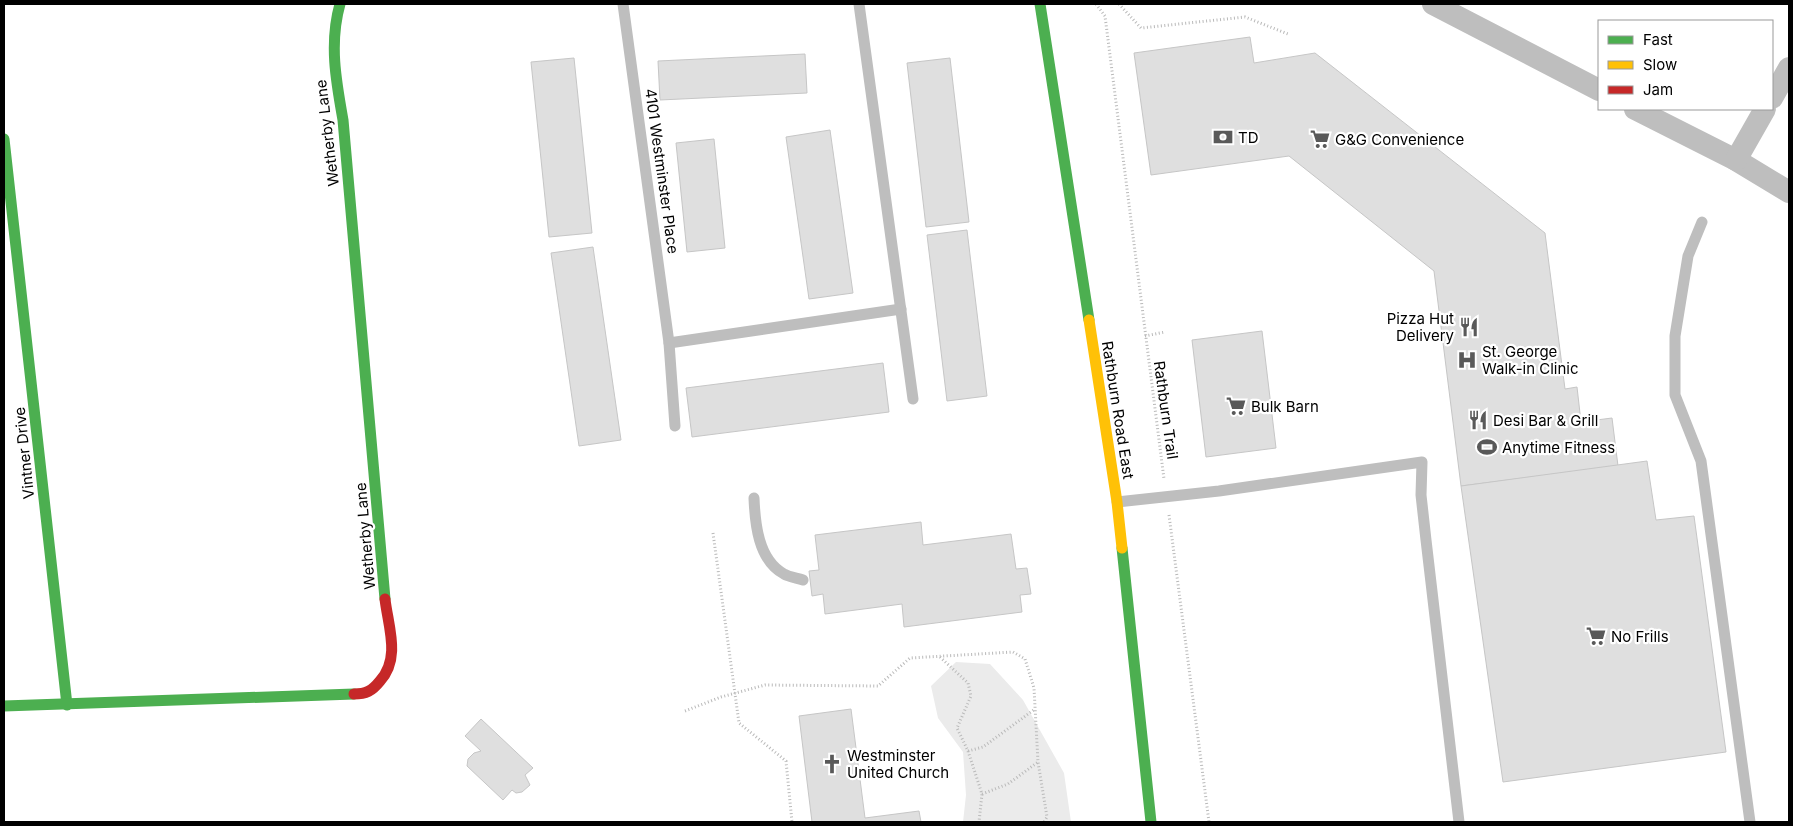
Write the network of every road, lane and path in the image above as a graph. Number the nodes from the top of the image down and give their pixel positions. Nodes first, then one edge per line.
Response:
1 (340, 4) edge
2 (623, 4) edge
3 (858, 4) edge
4 (1040, 4) edge
5 (1096, 4) edge
6 (1119, 4) edge
7 (1434, 4) edge
8 (1288, 34) dead end
9 (1789, 68) edge
10 (1598, 89) edge
11 (1773, 96) edge
12 (1637, 110) edge
13 (1765, 110) edge
14 (4, 139) edge
15 (1736, 160) junction
16 (1789, 192) edge
17 (1702, 222) dead end
18 (901, 309) junction
19 (1165, 332) dead end
20 (1145, 336) junction
21 (669, 342) junction
22 (913, 399) dead end
23 (675, 426) dead end
24 (1166, 496) junction
25 (754, 498) dead end
26 (1117, 502) junction
27 (714, 533) dead end
28 (803, 580) dead end
29 (940, 657) junction
30 (735, 694) junction
31 (67, 705) junction
32 (4, 706) edge
33 (1035, 709) junction
34 (685, 711) dead end
35 (968, 751) junction
36 (1038, 762) junction
37 (982, 794) junction
38 (792, 822) edge
39 (979, 822) edge
40 (1044, 822) edge
41 (1151, 822) edge
42 (1209, 822) edge
43 (1459, 822) edge
44 (1750, 822) edge

1 - 31 street, Wetherby Lane
2 - 21 lane, 4101 Westminster Place
3 - 18 lane
4 - 26 street, Rathburn Road East
5 - 20 path, Rathburn Trail
6 - 8 path
7 - 10 street
9 - 11 street
12 - 15 street
13 - 15 street
14 - 31 street, Vintner Drive
15 - 16 street
17 - 44 lane
18 - 21 lane
18 - 22 lane
19 - 20 path
20 - 24 path, Rathburn Trail
21 - 23 lane, 4101 Westminster Place
24 - 26 lane
24 - 42 path, Rathburn Trail
24 - 43 lane
25 - 28 lane
26 - 41 street, Rathburn Road East
27 - 30 path
29 - 30 path
29 - 33 path
29 - 35 path
30 - 34 path
30 - 38 path
31 - 32 street, Wetherby Lane
33 - 35 path
33 - 36 path
35 - 37 path
36 - 37 path
36 - 40 path
37 - 39 path

